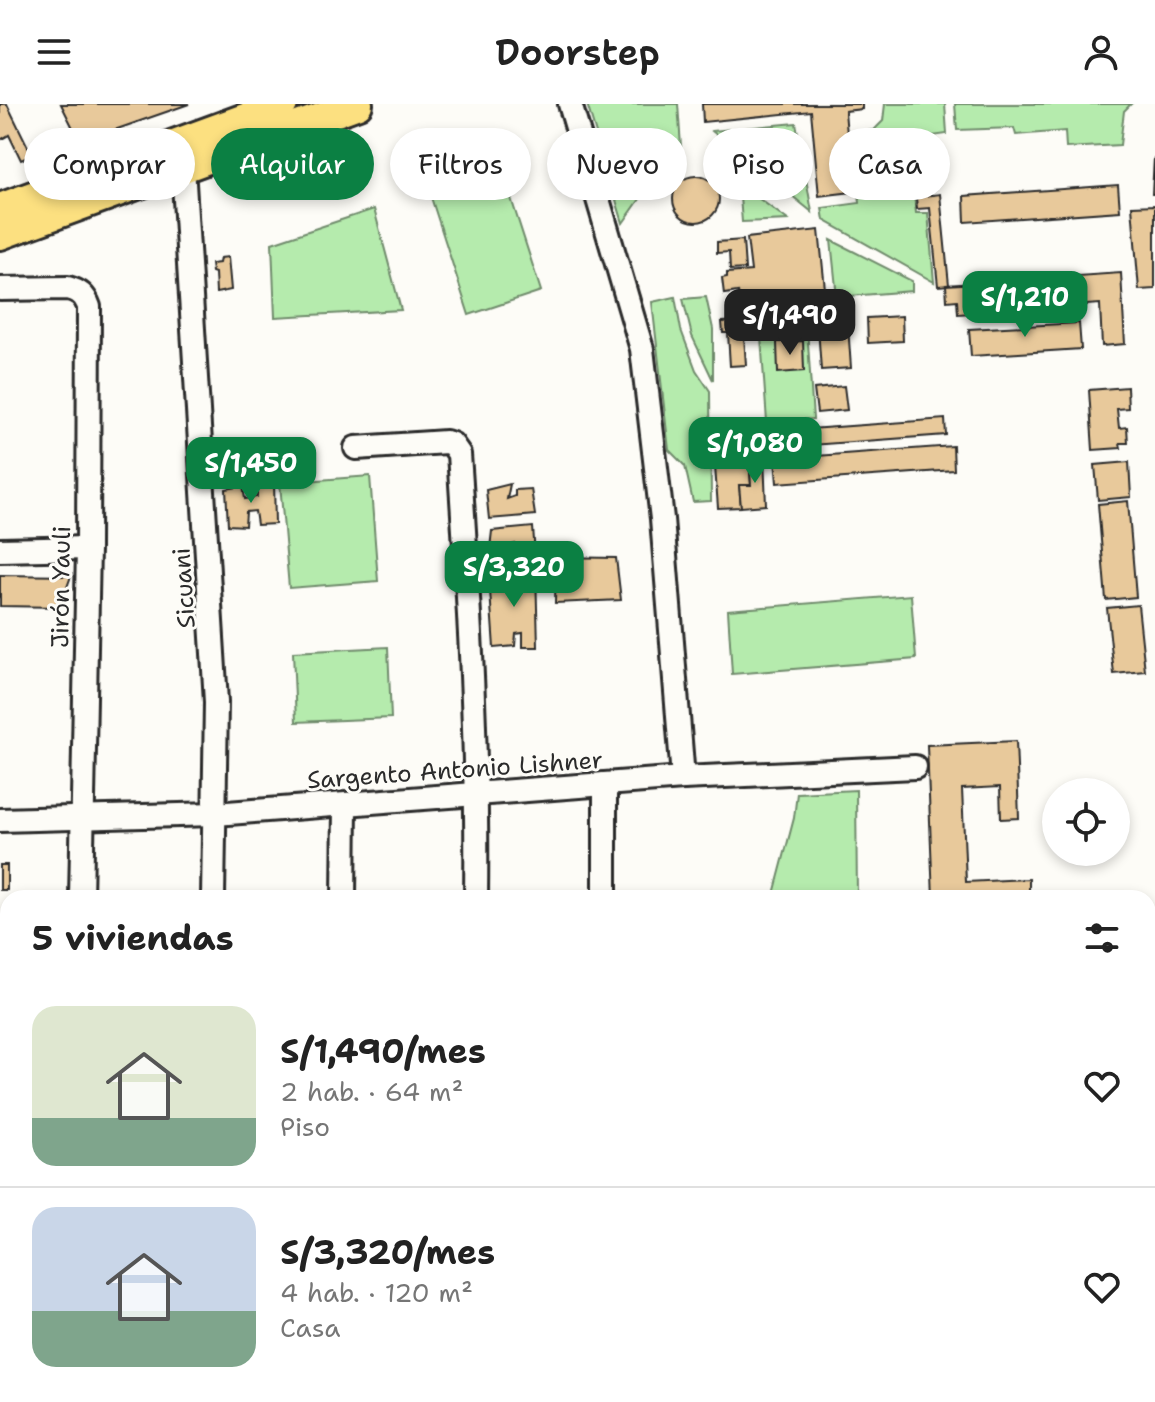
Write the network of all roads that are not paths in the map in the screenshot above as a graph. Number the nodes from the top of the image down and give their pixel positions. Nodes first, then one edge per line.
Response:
1 (358, 104) edge
2 (570, 104) edge
3 (265, 107) edge
4 (195, 163) edge
5 (94, 200) edge
6 (185, 200) edge
7 (0, 208) edge
8 (0, 235) edge
9 (0, 289) edge
10 (356, 448) dead end
11 (88, 548) junction
12 (0, 550) edge
13 (915, 767) dead end
14 (683, 778) junction
15 (605, 784) junction
16 (477, 795) junction
17 (345, 805) junction
18 (215, 814) junction
19 (82, 819) junction
20 (0, 820) edge
21 (81, 890) edge
22 (213, 890) edge
23 (344, 890) edge
24 (476, 890) edge
25 (605, 890) edge

1 - 4 main road
2 - 14 street
3 - 7 main road
5 - 8 main road
6 - 18 street, Sicuani
9 - 11 street, Jirón Yauli
10 - 16 street
11 - 12 street
11 - 19 street, Jirón Yauli
13 - 14 street, Sargento Antonio Lishner
14 - 15 street, Sargento Antonio Lishner
15 - 16 street, Sargento Antonio Lishner
15 - 25 street
16 - 17 street, Sargento Antonio Lishner
16 - 24 street
17 - 18 street, Sargento Antonio Lishner
17 - 23 street
18 - 19 street, Sargento Antonio Lishner
18 - 22 street, Sicuani
19 - 20 street, Sargento Antonio Lishner
19 - 21 street, Jirón Yauli

